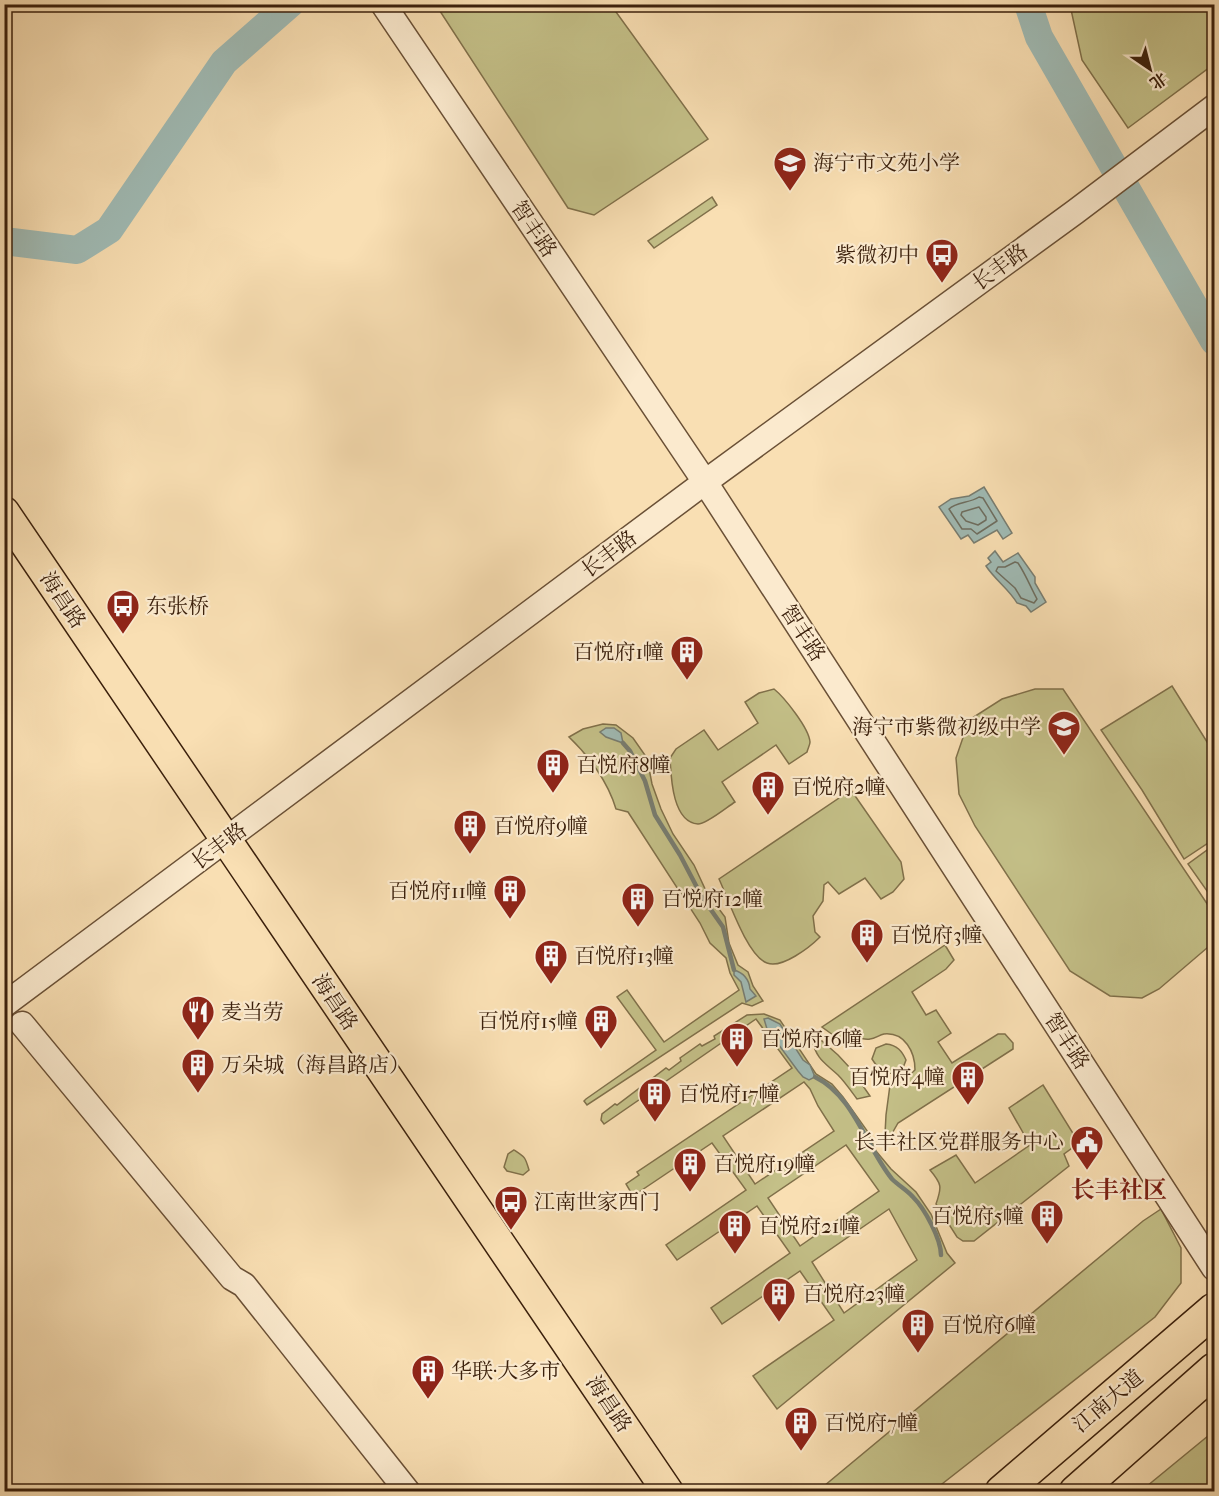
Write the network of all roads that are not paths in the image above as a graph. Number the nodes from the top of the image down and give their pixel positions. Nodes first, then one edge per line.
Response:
1 (385, 7) edge
2 (1215, 106) edge
3 (705, 482) junction
4 (4, 512) edge
5 (4, 540) edge
6 (219, 846) junction
7 (4, 1005) edge
8 (22, 1024) dead end
9 (1215, 1268) edge
10 (1215, 1310) edge
11 (1215, 1370) edge
12 (408, 1491) edge
13 (644, 1491) edge
14 (668, 1491) edge
15 (1002, 1491) edge
16 (1076, 1491) edge

1 - 3 street, 智丰路
2 - 3 street, 长丰路
3 - 6 street, 长丰路
3 - 9 street, 智丰路
4 - 6 main road, 海昌路
5 - 6 main road, 海昌路
6 - 7 street, 长丰路
6 - 13 main road, 海昌路
6 - 14 main road, 海昌路
8 - 12 street
10 - 15 highway, 江南大道
11 - 16 highway

